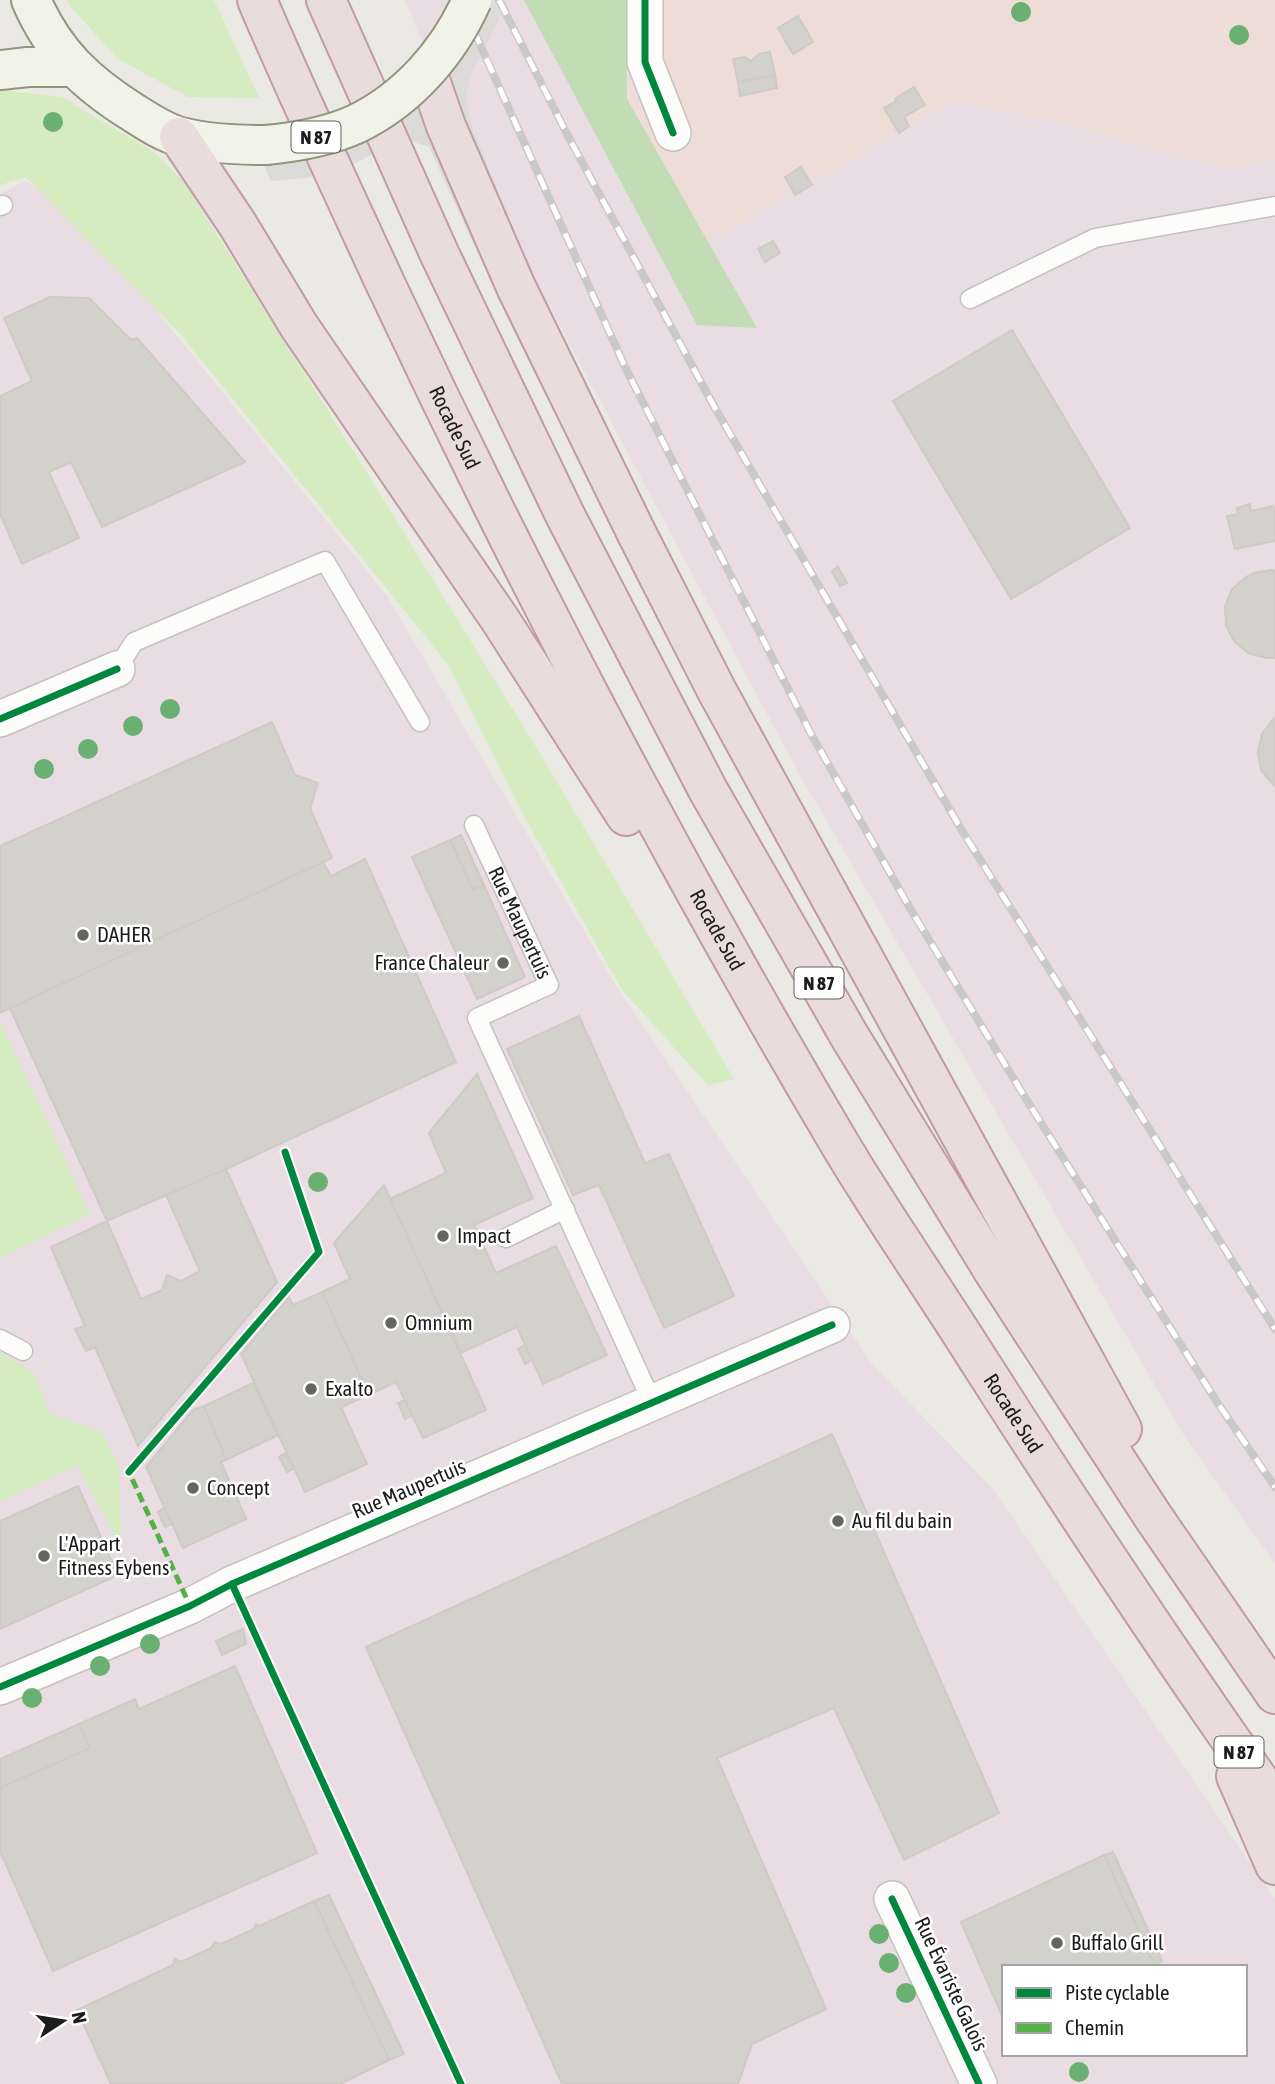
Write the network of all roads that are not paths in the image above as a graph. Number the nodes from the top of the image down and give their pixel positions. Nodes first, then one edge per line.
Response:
1 (31, 0) edge
2 (257, 0) edge
3 (326, 0) edge
4 (472, 0) edge
5 (645, 0) edge
6 (73, 67) junction
7 (0, 70) edge
8 (427, 71) junction
9 (673, 133) dead end
10 (179, 137) junction
11 (1275, 206) edge
12 (970, 299) dead end
13 (117, 668) joint
14 (0, 719) edge
15 (420, 722) dead end
16 (474, 825) dead end
17 (847, 1155) junction
18 (565, 1209) junction
19 (506, 1238) dead end
20 (832, 1325) dead end
21 (0, 1339) edge
22 (23, 1351) dead end
23 (653, 1402) junction
24 (1269, 1686) edge
25 (0, 1687) edge
26 (1202, 1701) junction
27 (1275, 1803) edge
28 (1275, 1865) edge
29 (892, 1899) dead end
30 (979, 2084) edge

1 - 6 main road
2 - 17 highway, Rocade Sud / N 87
3 - 24 highway, N 87
4 - 8 main road, bridge
5 - 9 street
6 - 7 main road
6 - 10 main road
8 - 10 main road, bridge
8 - 24 highway
10 - 17 highway
11 - 12 lane
13 - 14 street
13 - 15 lane
16 - 18 lane, Rue Maupertuis
17 - 26 highway, Rocade Sud / N 87
18 - 19 lane
18 - 23 lane, Rue Maupertuis
20 - 23 street, Rue Maupertuis
21 - 22 lane
23 - 25 street, Rue Maupertuis
26 - 27 highway, Rocade Sud / N 87
26 - 28 highway
29 - 30 street, Rue Évariste Galois

